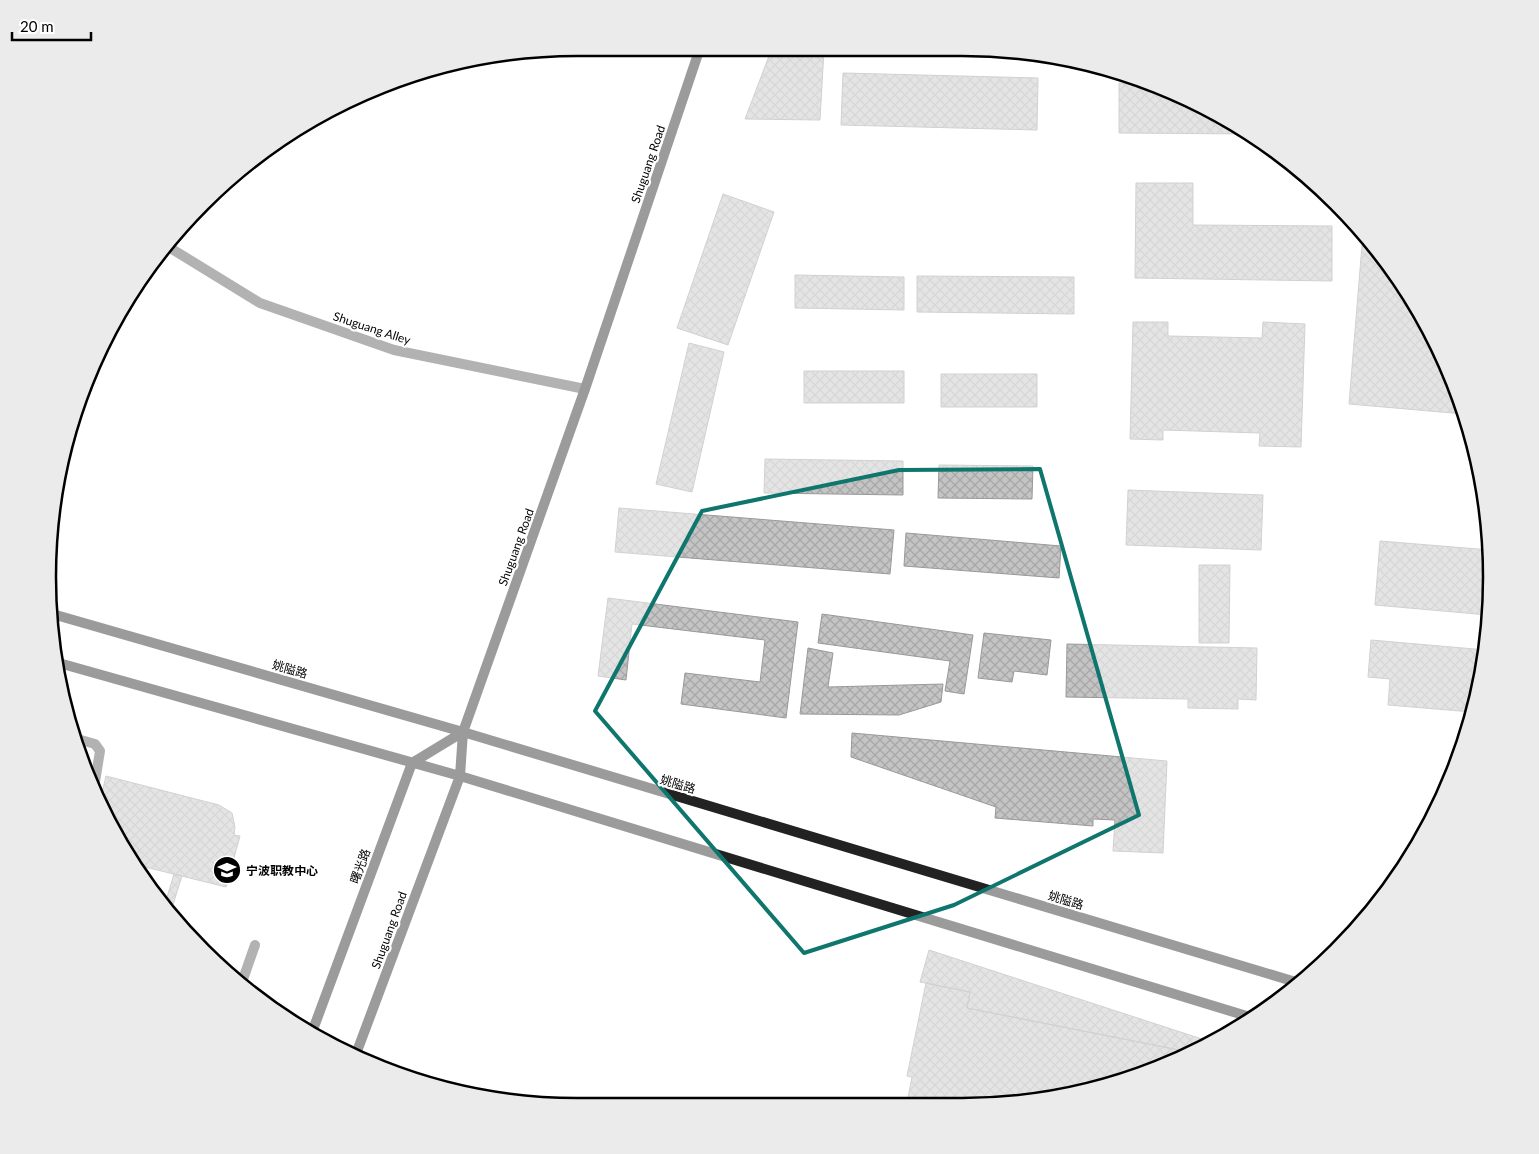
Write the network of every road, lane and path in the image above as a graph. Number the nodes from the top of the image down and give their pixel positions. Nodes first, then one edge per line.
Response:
1 (697, 56) edge
2 (173, 249) edge
3 (585, 389) junction
4 (58, 616) edge
5 (64, 664) edge
6 (463, 732) junction
7 (83, 741) edge
8 (412, 763) junction
9 (96, 776) edge
10 (460, 776) junction
11 (255, 945) dead end
12 (244, 977) edge
13 (1291, 981) edge
14 (1243, 1015) edge
15 (314, 1026) edge
16 (358, 1049) edge

1 - 3 main road, Shuguang Road
2 - 3 street, Shuguang Alley
3 - 6 main road, Shuguang Road
4 - 6 main road, 姚隘路
5 - 8 main road
6 - 8 main road
6 - 10 main road, Shuguang Road
6 - 13 main road, 姚隘路
7 - 9 street
8 - 10 main road
8 - 15 main road, 曙光路
10 - 14 main road
10 - 16 main road, Shuguang Road
11 - 12 street

